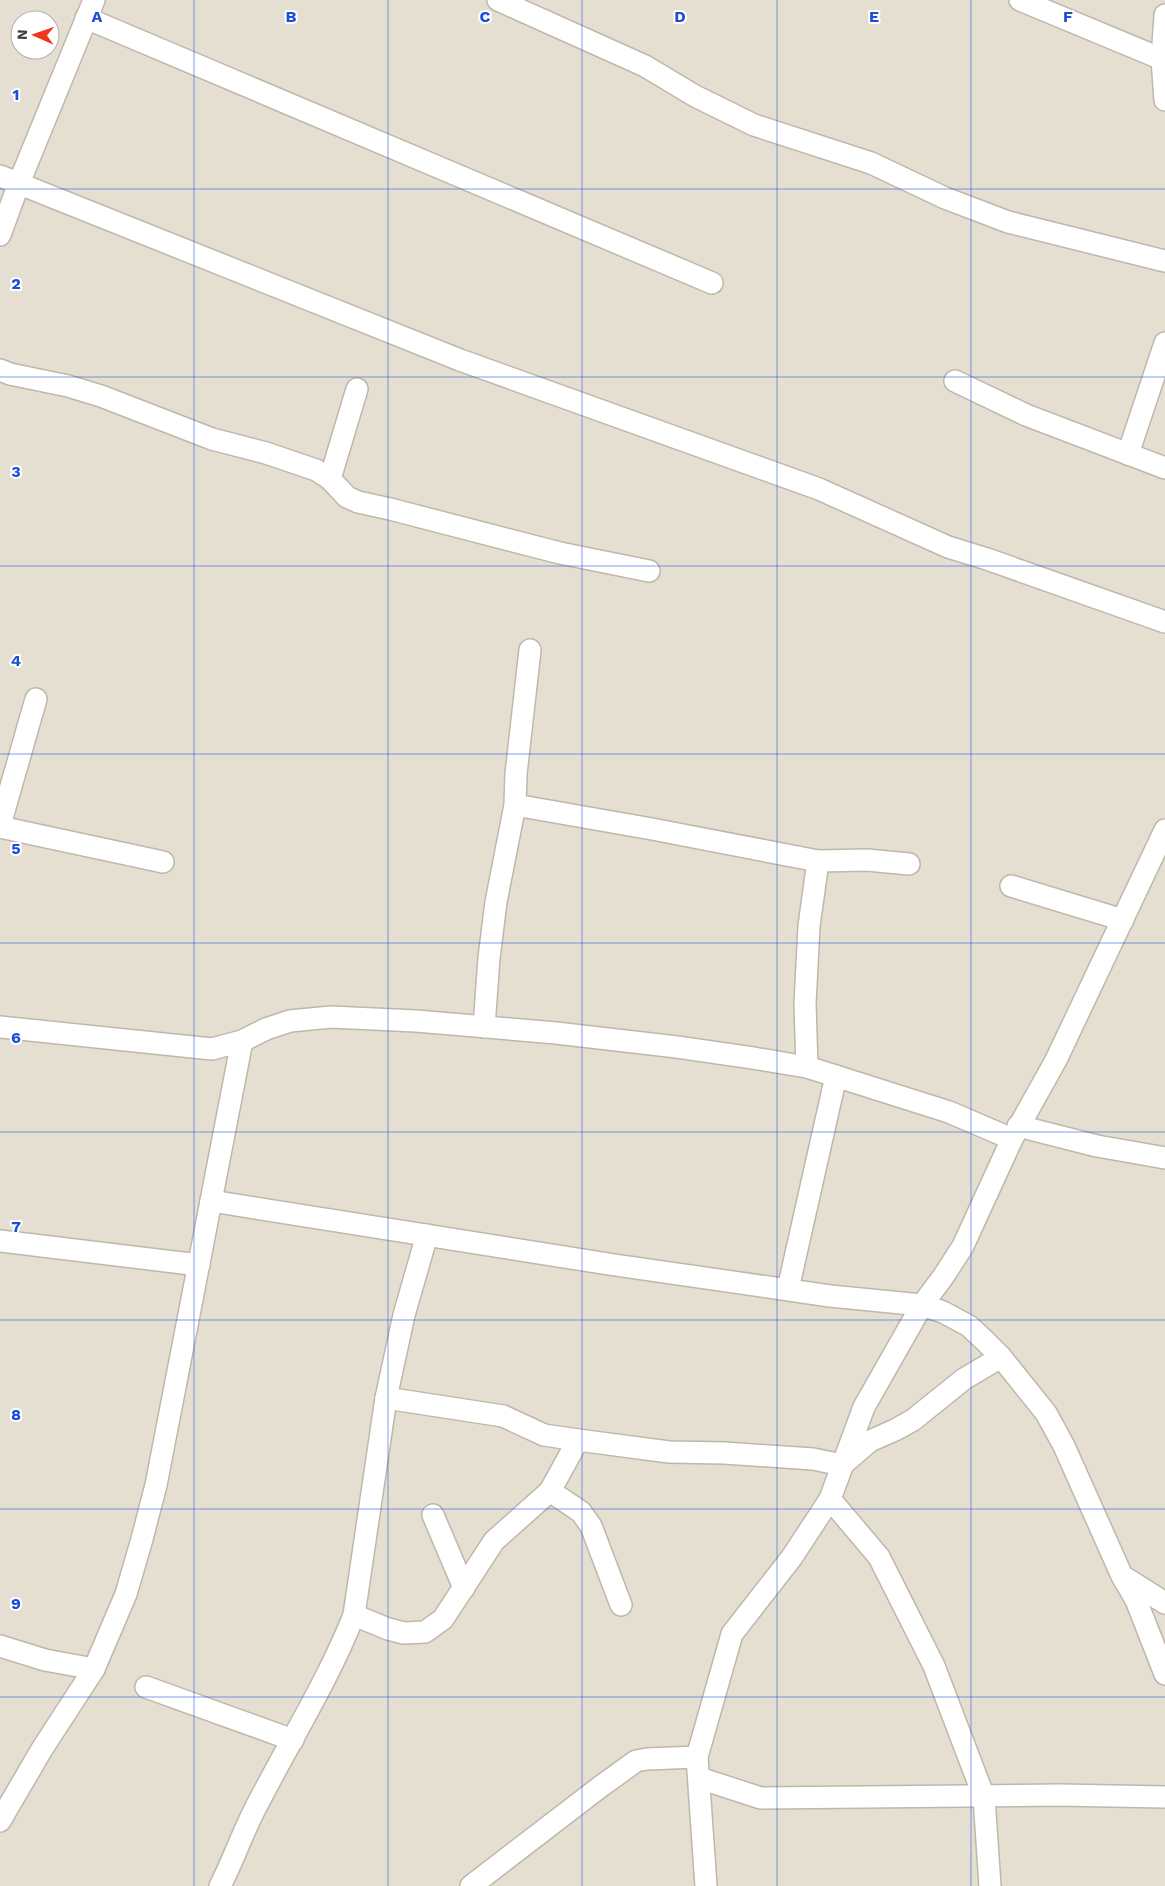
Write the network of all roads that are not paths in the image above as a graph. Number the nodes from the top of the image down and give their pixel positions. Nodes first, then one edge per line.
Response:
1 (498, 0) edge
2 (1020, 0) edge
3 (90, 9) edge
4 (1165, 16) edge
5 (1162, 59) junction
6 (1165, 100) edge
7 (9, 179) edge
8 (0, 235) edge
9 (1165, 261) edge
10 (712, 283) dead end
11 (1165, 343) edge
12 (0, 370) edge
13 (955, 382) dead end
14 (357, 388) dead end
15 (1128, 454) junction
16 (1165, 468) edge
17 (330, 479) junction
18 (649, 571) dead end
19 (1165, 622) edge
20 (530, 650) dead end
21 (36, 700) dead end
22 (515, 805) junction
23 (0, 826) edge
24 (1165, 830) edge
25 (818, 861) junction
26 (163, 862) dead end
27 (909, 864) dead end
28 (1011, 886) dead end
29 (1124, 920) junction
30 (0, 1027) edge
31 (484, 1027) junction
32 (242, 1041) junction
33 (807, 1068) junction
34 (836, 1076) junction
35 (1015, 1132) junction
36 (1165, 1158) edge
37 (211, 1201) junction
38 (427, 1235) junction
39 (0, 1241) edge
40 (199, 1266) junction
41 (788, 1289) junction
42 (922, 1305) junction
43 (1001, 1357) junction
44 (386, 1398) junction
45 (578, 1440) junction
46 (842, 1465) junction
47 (550, 1491) junction
48 (830, 1499) junction
49 (433, 1515) dead end
50 (1122, 1576) junction
51 (464, 1588) junction
52 (1165, 1603) edge
53 (621, 1605) dead end
54 (354, 1615) junction
55 (0, 1646) edge
56 (94, 1669) junction
57 (1165, 1674) edge
58 (146, 1687) dead end
59 (293, 1740) junction
60 (698, 1767) junction
61 (984, 1797) junction
62 (1165, 1797) edge
63 (0, 1821) edge
64 (225, 1883) edge
65 (471, 1886) edge
66 (706, 1886) edge
67 (990, 1886) edge

1 - 9 street
2 - 5 street
3 - 7 street
3 - 10 street
4 - 5 street
5 - 6 street
7 - 8 street
7 - 19 street
11 - 15 street
12 - 17 street
13 - 15 street
14 - 17 street
15 - 16 street
17 - 18 street
20 - 22 street
21 - 23 street
22 - 25 street
22 - 31 street
23 - 26 street
24 - 29 street
25 - 27 street
25 - 33 street
28 - 29 street
29 - 35 street
30 - 32 street
31 - 32 street
31 - 33 street
32 - 37 street
33 - 34 street
34 - 35 street
34 - 41 street
35 - 36 street
35 - 42 street
37 - 38 street
37 - 40 street
38 - 41 street
38 - 44 street
39 - 40 street
40 - 56 street
41 - 42 street
42 - 43 street
42 - 46 street
43 - 46 street
43 - 50 street
44 - 45 street
44 - 54 street
45 - 46 street
45 - 47 street
46 - 48 street
47 - 51 street
47 - 53 street
48 - 60 street
48 - 61 street
49 - 51 street
50 - 52 street
50 - 57 street
51 - 54 street
54 - 59 street
55 - 56 street
56 - 63 street
58 - 59 street
59 - 64 street
60 - 61 street
60 - 65 street
60 - 66 street
61 - 62 street
61 - 67 street

